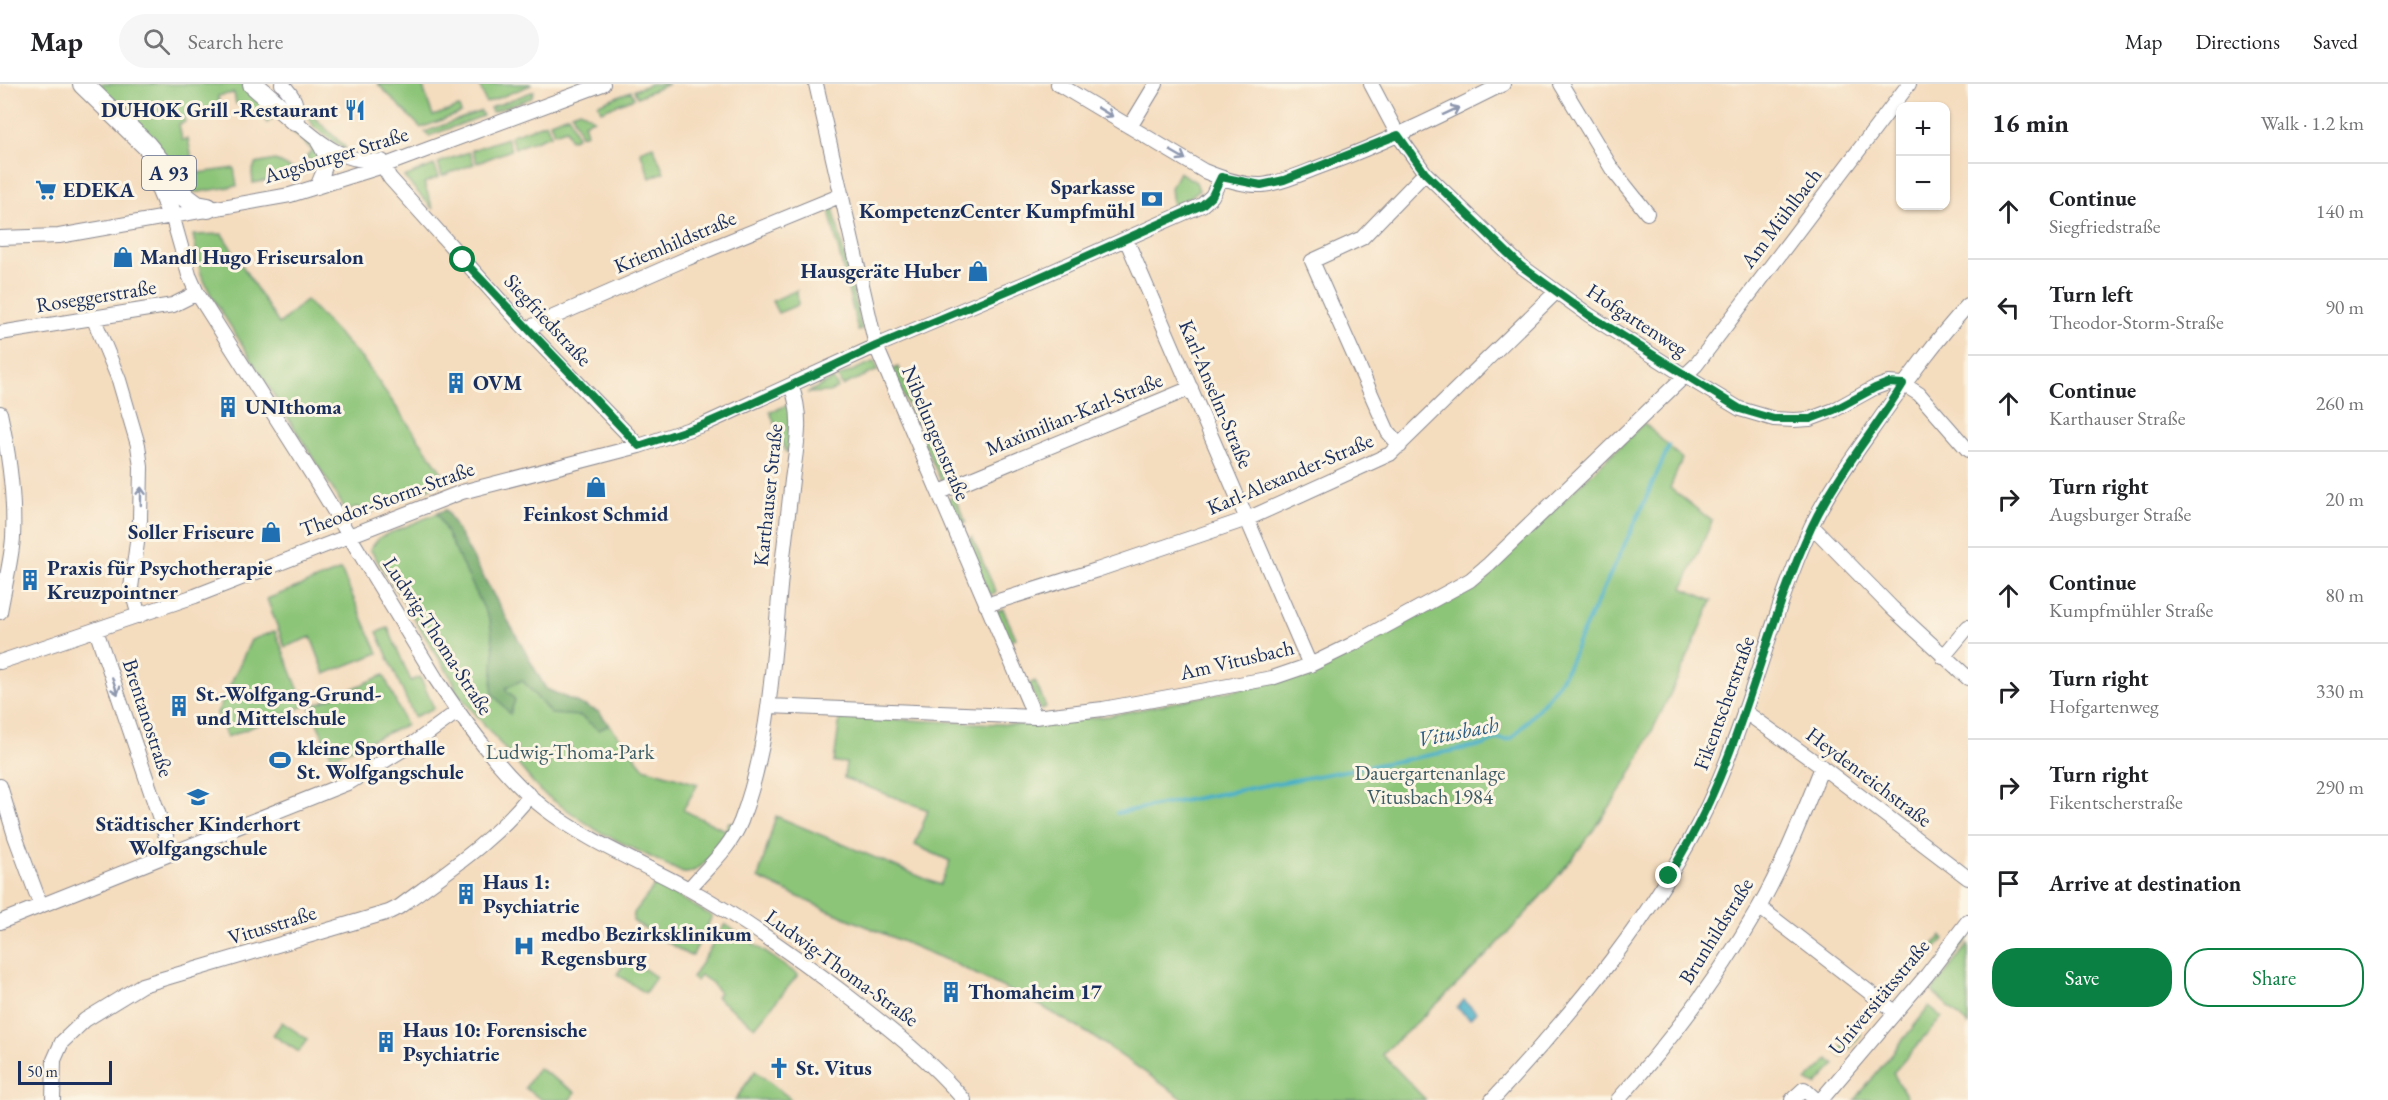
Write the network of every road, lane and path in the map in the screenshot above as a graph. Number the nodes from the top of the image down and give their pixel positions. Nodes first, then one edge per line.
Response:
1 (83, 84) edge
2 (253, 84) edge
3 (282, 84) edge
4 (603, 84) edge
5 (816, 84) edge
6 (1058, 84) edge
7 (1156, 84) edge
8 (1371, 84) edge
9 (1503, 84) edge
10 (1560, 84) edge
11 (1910, 84) edge
12 (295, 121) junction
13 (1130, 127) junction
14 (133, 133) junction
15 (1398, 135) junction
16 (318, 142) junction
17 (399, 160) junction
18 (383, 166) junction
19 (1425, 173) junction
20 (1221, 177) junction
21 (317, 188) junction
22 (842, 195) junction
23 (208, 208) junction
24 (1647, 213) dead end
25 (172, 215) junction
26 (0, 238) edge
27 (1126, 239) junction
28 (1556, 292) junction
29 (197, 293) junction
30 (1968, 305) edge
31 (93, 318) junction
32 (526, 329) junction
33 (0, 333) edge
34 (876, 346) junction
35 (1685, 376) junction
36 (1903, 384) junction
37 (791, 386) junction
38 (1191, 388) junction
39 (0, 413) edge
40 (639, 446) junction
41 (1400, 446) junction
42 (1968, 450) edge
43 (940, 492) junction
44 (1247, 519) junction
45 (1812, 526) junction
46 (349, 534) junction
47 (986, 605) junction
48 (0, 612) edge
49 (139, 616) junction
50 (1968, 627) edge
51 (96, 630) junction
52 (1943, 657) junction
53 (0, 662) edge
54 (1310, 665) junction
55 (1968, 678) edge
56 (769, 706) junction
57 (1744, 711) junction
58 (457, 712) junction
59 (1035, 717) junction
60 (1822, 767) junction
61 (0, 786) edge
62 (530, 795) junction
63 (172, 854) junction
64 (1968, 878) edge
65 (688, 889) junction
66 (41, 906) junction
67 (1759, 907) junction
68 (1968, 921) edge
69 (0, 922) edge
70 (1894, 1012) junction
71 (53, 1100) edge
72 (964, 1100) edge
73 (1492, 1100) edge
74 (1618, 1100) edge
75 (1792, 1100) edge
76 (1816, 1100) edge
77 (1821, 1100) edge

1 - 14 highway, A 93
2 - 12 highway
3 - 12 street
4 - 17 street, Augsburger Straße
5 - 22 street, Nibelungenstraße
6 -> 13 street
7 - 13 street
8 - 15 street, Hofgartenweg
15 -> 9 street
10 - 24 street
11 - 35 street, Am Mühlbach
12 - 16 street
13 -> 20 street
14 - 23 highway, A 93
14 - 25 highway, A 93
15 - 19 street, Hofgartenweg
15 - 20 street
16 - 17 street
16 - 21 street
17 - 18 street, Augsburger Straße
18 - 21 street, Augsburger Straße
18 - 32 street, Siegfriedstraße
19 - 28 street, Hofgartenweg
19 - 41 street
20 - 27 street
21 - 23 street, Augsburger Straße
22 - 32 street, Kriemhildstraße
22 - 34 street, Nibelungenstraße
23 - 25 street, Augsburger Straße
25 - 26 street, Augsburger Straße
25 - 29 street, Ludwig-Thoma-Straße
27 - 34 street
27 - 38 street, Karl-Anselm-Straße
28 - 35 street, Hofgartenweg
28 - 41 street, Karl-Alexander-Straße
29 - 31 street, Roseggerstraße
29 - 46 street, Ludwig-Thoma-Straße
30 - 36 street, Fikentscherstraße
31 - 33 street, Roseggerstraße
49 -> 31 street
32 - 40 street, Siegfriedstraße
34 - 37 street
34 - 43 street, Nibelungenstraße
35 - 36 street, Hofgartenweg
35 - 54 street, Am Vitusbach
36 - 42 street
36 - 45 street, Fikentscherstraße
37 - 40 street, Theodor-Storm-Straße
37 - 56 street, Karthauser Straße
38 - 43 street, Maximilian-Karl-Straße
38 - 44 street, Karl-Anselm-Straße
39 - 48 street
40 - 46 street, Theodor-Storm-Straße
41 - 44 street, Karl-Alexander-Straße
43 - 47 street, Nibelungenstraße
44 - 47 street, Karl-Alexander-Straße
44 - 54 street, Karl-Anselm-Straße
45 - 52 street
45 - 57 street, Fikentscherstraße
46 - 49 street, Theodor-Storm-Straße
46 - 58 street, Ludwig-Thoma-Straße
47 - 59 street, Nibelungenstraße
49 - 51 street, Theodor-Storm-Straße
50 - 52 street
51 - 53 street, Theodor-Storm-Straße
51 -> 63 street, Brentanostraße
52 - 55 street
54 - 59 street, Am Vitusbach
56 - 59 street, Am Vitusbach
56 - 65 street, Karthauser Straße
57 - 60 street, Heydenreichstraße
57 - 73 street, Fikentscherstraße
58 - 62 street, Ludwig-Thoma-Straße
58 - 63 street
60 - 64 street, Heydenreichstraße
60 - 67 street, Brunhildstraße
61 - 66 street
62 - 65 street, Ludwig-Thoma-Straße
62 - 71 street, Vitusstraße
63 - 66 street
65 - 72 street, Ludwig-Thoma-Straße
66 - 69 street
67 - 70 street
67 - 74 street, Brunhildstraße
68 - 70 street, Universitätsstraße
70 - 77 street, Universitätsstraße
75 - 76 street

